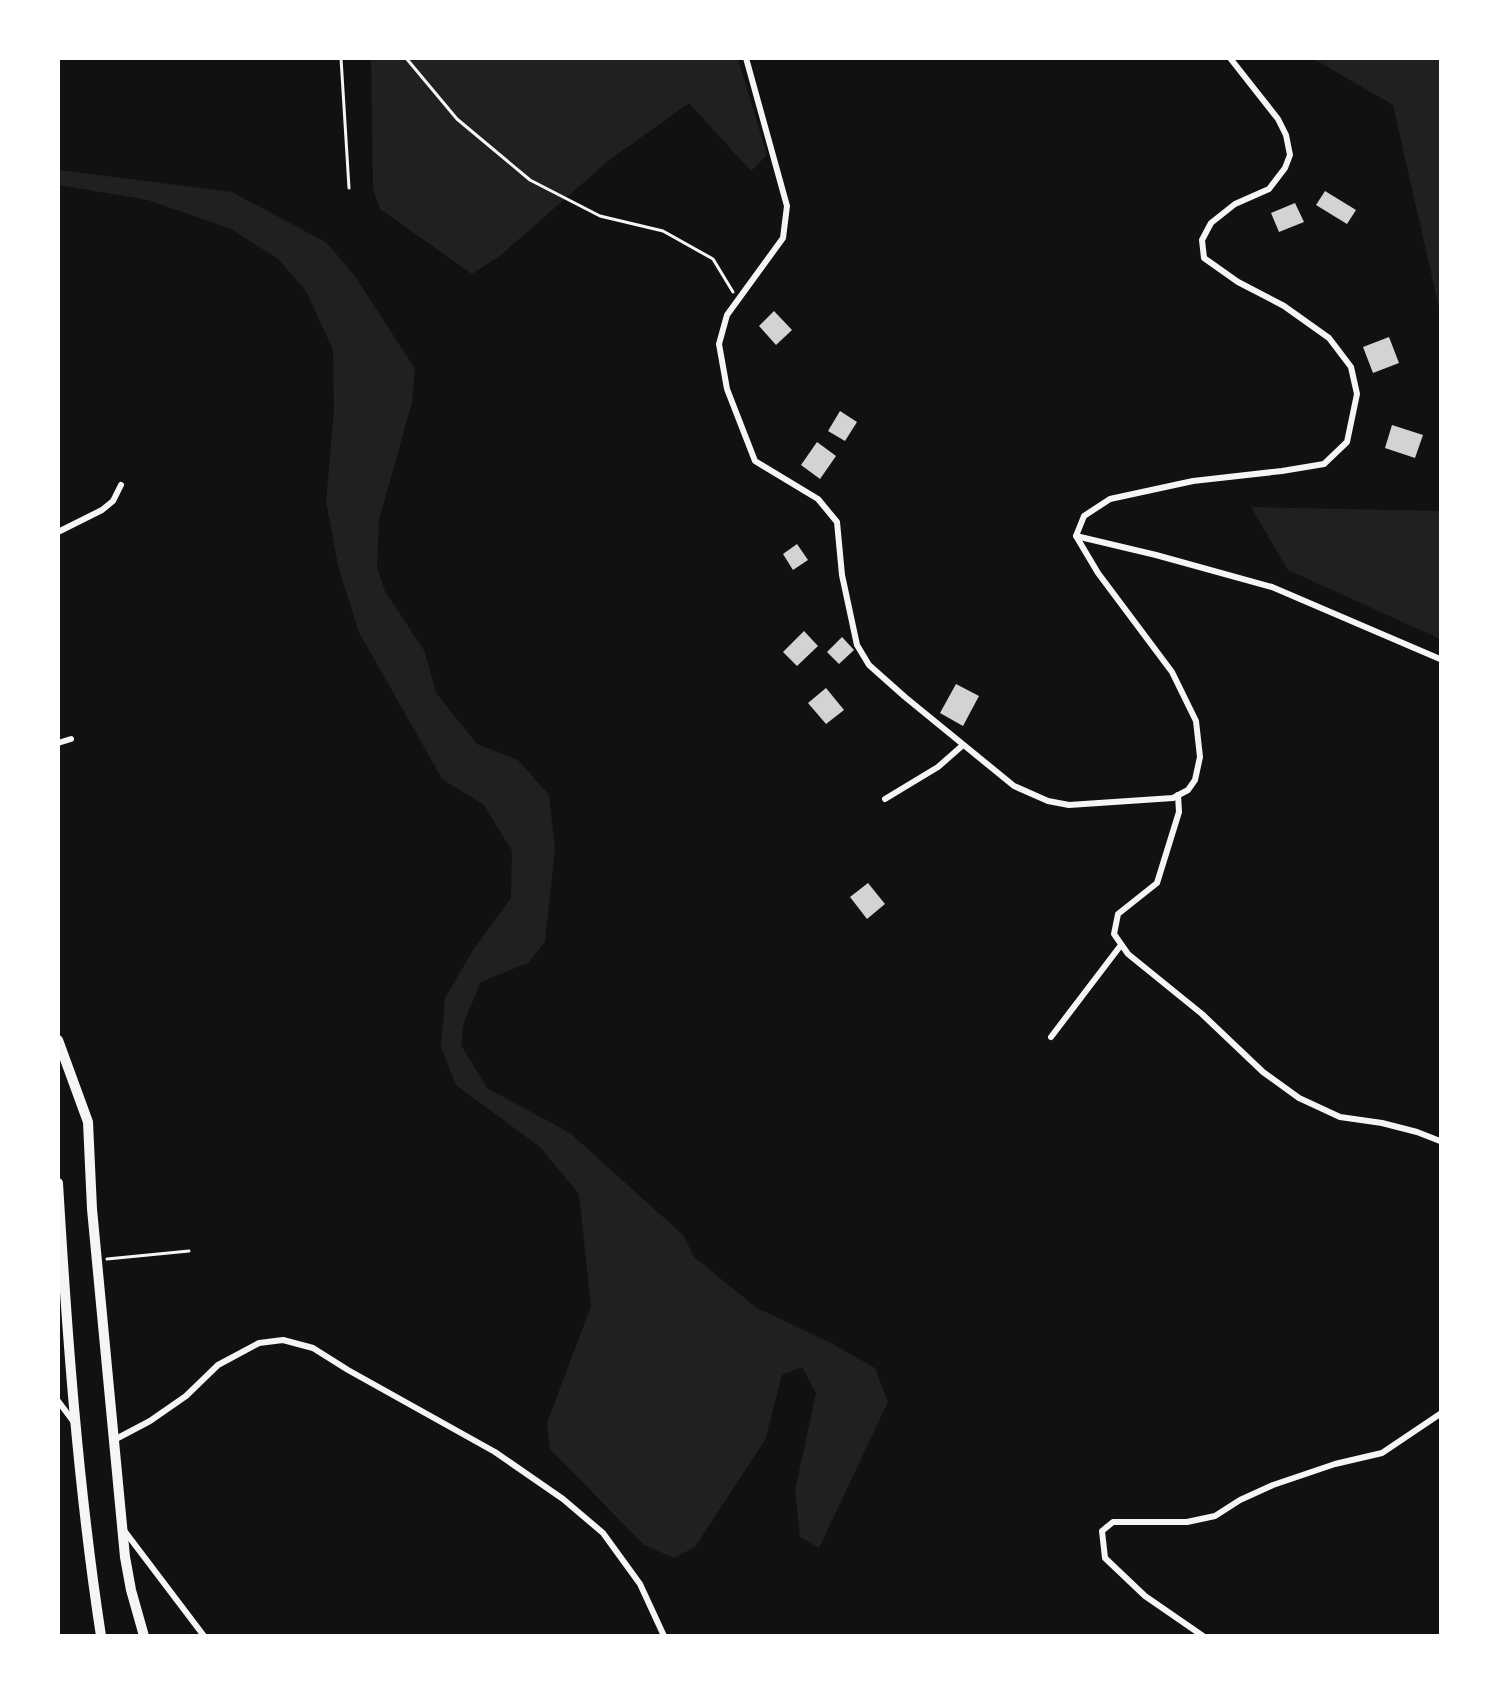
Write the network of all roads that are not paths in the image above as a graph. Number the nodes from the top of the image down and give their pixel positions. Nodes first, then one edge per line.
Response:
1 (746, 58) edge
2 (1230, 58) edge
3 (121, 484) dead end
4 (58, 532) edge
5 (1076, 536) junction
6 (1440, 659) edge
7 (71, 739) dead end
8 (58, 743) edge
9 (963, 745) junction
10 (1178, 795) junction
11 (885, 799) dead end
12 (1121, 945) junction
13 (1051, 1037) dead end
14 (58, 1040) edge
15 (1440, 1141) edge
16 (58, 1183) edge
17 (58, 1401) edge
18 (1440, 1414) edge
19 (77, 1426) junction
20 (114, 1440) junction
21 (122, 1527) junction
22 (101, 1635) edge
23 (144, 1635) edge
24 (204, 1635) edge
25 (664, 1635) edge
26 (1203, 1635) edge

1 - 9 street
2 - 5 street
3 - 4 street
5 - 6 street
5 - 10 street
7 - 8 street
9 - 10 street
9 - 11 street
10 - 12 street
12 - 13 street
12 - 15 street
14 - 20 main road
16 - 19 main road
17 - 19 street
18 - 26 street
19 - 22 main road
20 - 21 main road
20 - 25 street
21 - 23 main road
21 - 24 street

